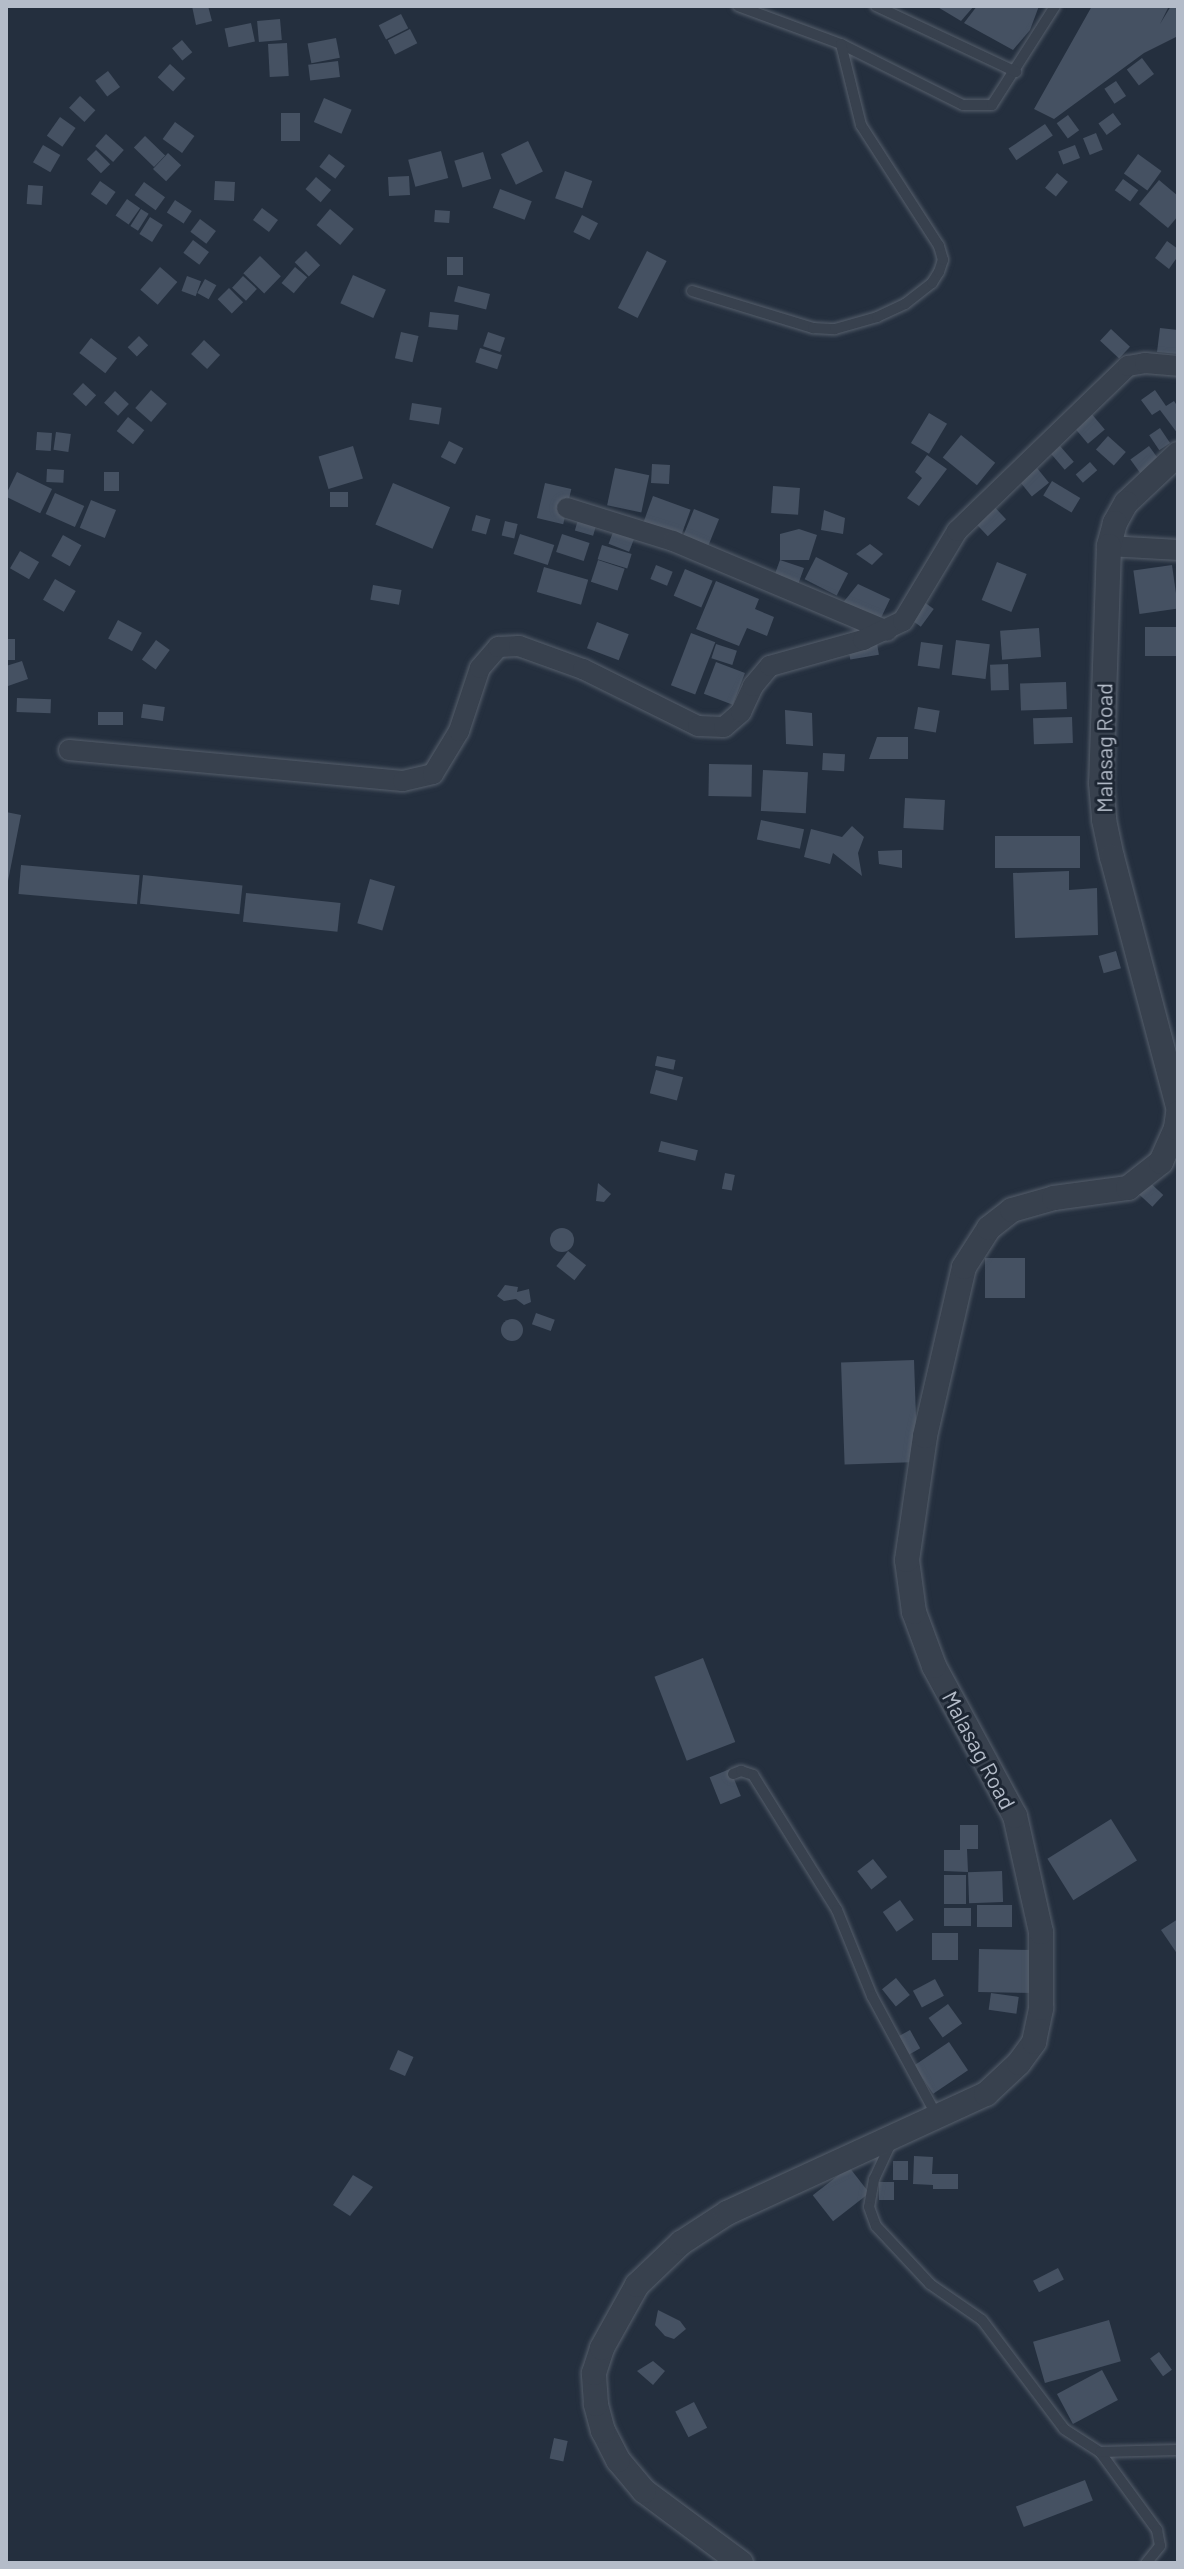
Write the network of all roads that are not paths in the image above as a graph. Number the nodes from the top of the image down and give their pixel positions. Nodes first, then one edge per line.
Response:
1 (738, 6) edge
2 (878, 6) edge
3 (1055, 6) edge
4 (841, 44) junction
5 (1016, 72) junction
6 (692, 291) dead end
7 (1178, 366) edge
8 (1178, 454) edge
9 (567, 508) dead end
10 (1109, 546) junction
11 (1178, 550) edge
12 (887, 631) junction
13 (69, 750) dead end
14 (1178, 1106) edge
15 (1178, 1113) edge
16 (733, 1774) dead end
17 (938, 2119) junction
18 (893, 2139) junction
19 (1178, 2450) edge
20 (1100, 2452) junction
21 (741, 2563) edge
22 (1146, 2563) edge

1 - 4 lane
2 - 5 lane
3 - 5 lane
4 - 5 lane
4 - 6 lane
7 - 12 street
8 - 10 street, Malasag Road
9 - 12 street
10 - 11 street
10 - 14 street, Malasag Road
12 - 13 street
15 - 17 street, Malasag Road
16 - 17 lane
17 - 18 street, Malasag Road
18 - 20 lane
18 - 21 street, Malasag Road
19 - 20 lane
20 - 22 lane

